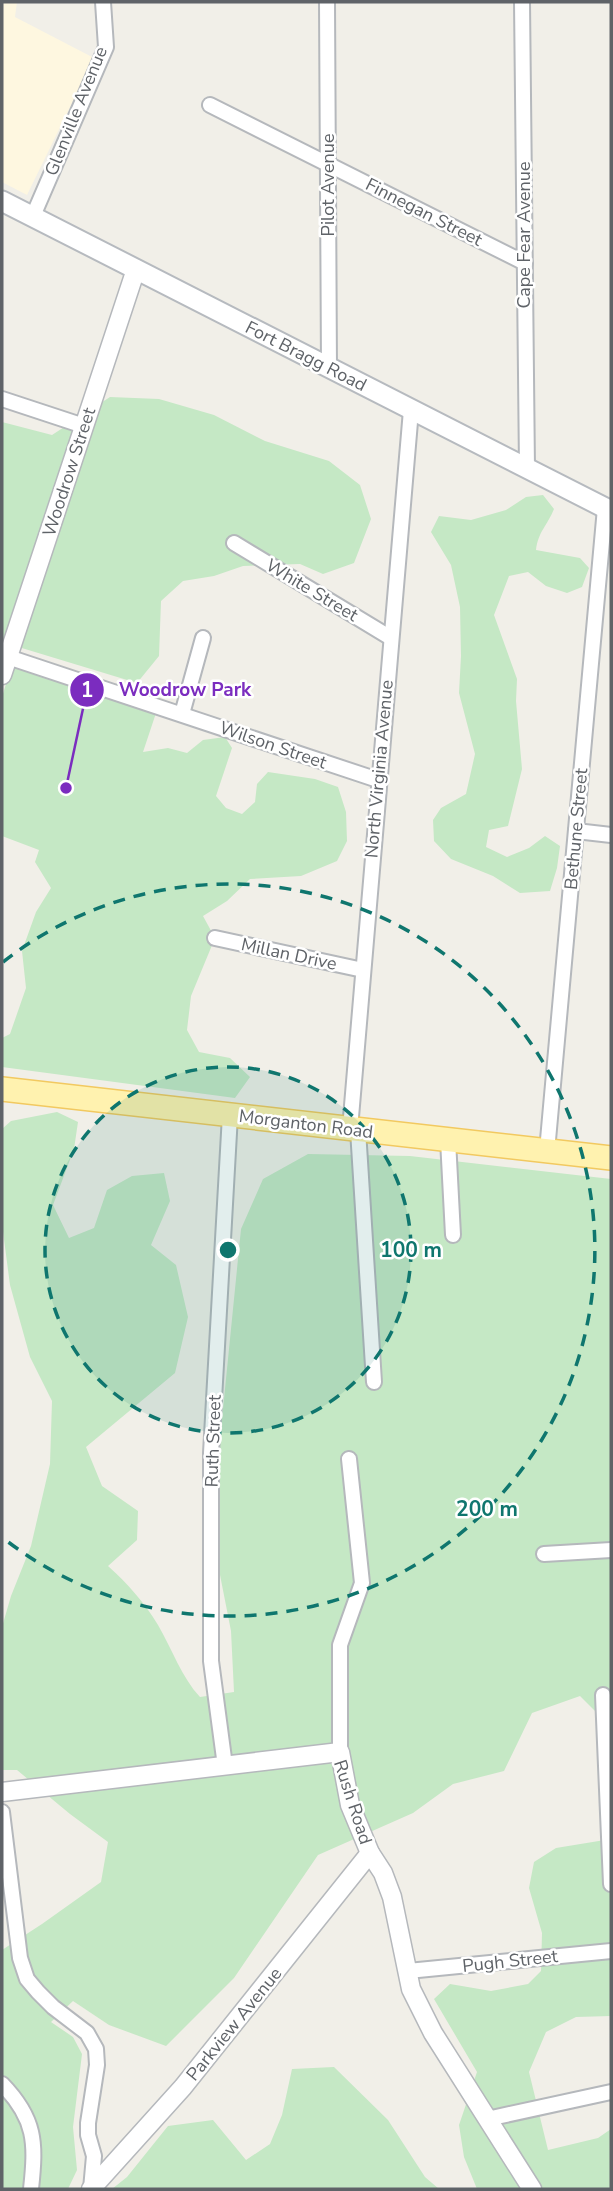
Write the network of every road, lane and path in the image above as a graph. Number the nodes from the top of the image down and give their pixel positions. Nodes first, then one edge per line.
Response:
1 (103, 2) edge
2 (327, 2) edge
3 (522, 2) edge
4 (210, 105) dead end
5 (328, 164) junction
6 (2, 201) edge
7 (33, 216) junction
8 (525, 263) junction
9 (136, 269) junction
10 (329, 368) junction
11 (2, 399) edge
12 (411, 410) junction
13 (84, 426) junction
14 (527, 468) junction
15 (608, 510) edge
16 (234, 543) dead end
17 (203, 638) dead end
18 (391, 638) junction
19 (8, 657) junction
20 (2, 675) edge
21 (182, 714) junction
22 (378, 780) junction
23 (576, 831) junction
24 (611, 835) edge
25 (215, 938) dead end
26 (363, 970) junction
27 (2, 1089) edge
28 (230, 1115) junction
29 (354, 1129) junction
30 (448, 1140) junction
31 (547, 1151) junction
32 (611, 1158) edge
33 (453, 1235) dead end
34 (374, 1382) dead end
35 (349, 1459) dead end
36 (611, 1550) edge
37 (544, 1554) dead end
38 (603, 1695) dead end
39 (340, 1752) junction
40 (225, 1766) junction
41 (2, 1792) edge
42 (2, 1812) edge
43 (370, 1853) junction
44 (611, 1884) edge
45 (611, 1951) edge
46 (408, 1971) junction
47 (2, 2084) edge
48 (611, 2092) edge
49 (487, 2119) junction
50 (31, 2189) edge
51 (91, 2189) edge
52 (532, 2189) edge

1 - 7 street, Glenville Avenue
2 - 5 street, Pilot Avenue
3 - 8 street, Cape Fear Avenue
4 - 5 street, Finnegan Street
5 - 8 street, Finnegan Street
5 - 10 street, Pilot Avenue
6 - 7 main road, Fort Bragg Road
7 - 9 main road, Fort Bragg Road
8 - 14 street, Cape Fear Avenue
9 - 10 main road, Fort Bragg Road
9 - 13 street, Woodrow Street
10 - 12 main road, Fort Bragg Road
11 - 13 street
12 - 14 main road, Fort Bragg Road
12 - 18 street, North Virginia Avenue
13 - 19 street, Woodrow Street
14 - 15 main road, Fort Bragg Road
15 - 23 street, Bethune Street
16 - 18 street, White Street
17 - 21 street
18 - 22 street, North Virginia Avenue
19 - 20 street, Woodrow Street
19 - 21 street, Wilson Street
21 - 22 street, Wilson Street
22 - 26 street, North Virginia Avenue
23 - 24 street
23 - 31 street, Bethune Street
25 - 26 street, Millan Drive
26 - 29 street, North Virginia Avenue
27 - 28 main road, Morganton Road
28 - 29 main road, Morganton Road
28 - 40 street, Ruth Street
29 - 30 main road, Morganton Road
29 - 34 street, North Virginia Avenue
30 - 31 main road, Morganton Road
30 - 33 street
31 - 32 main road, Morganton Road
35 - 39 street
36 - 37 street
38 - 44 street
39 - 40 street, Rush Road
39 - 43 street, Rush Road
40 - 41 street, Rush Road
42 - 51 street
43 - 46 street, Rush Road
43 - 51 street, Parkview Avenue
45 - 46 street, Pugh Street
46 - 49 street, Rush Road
47 - 50 street
48 - 49 street
49 - 52 street, Rush Road

